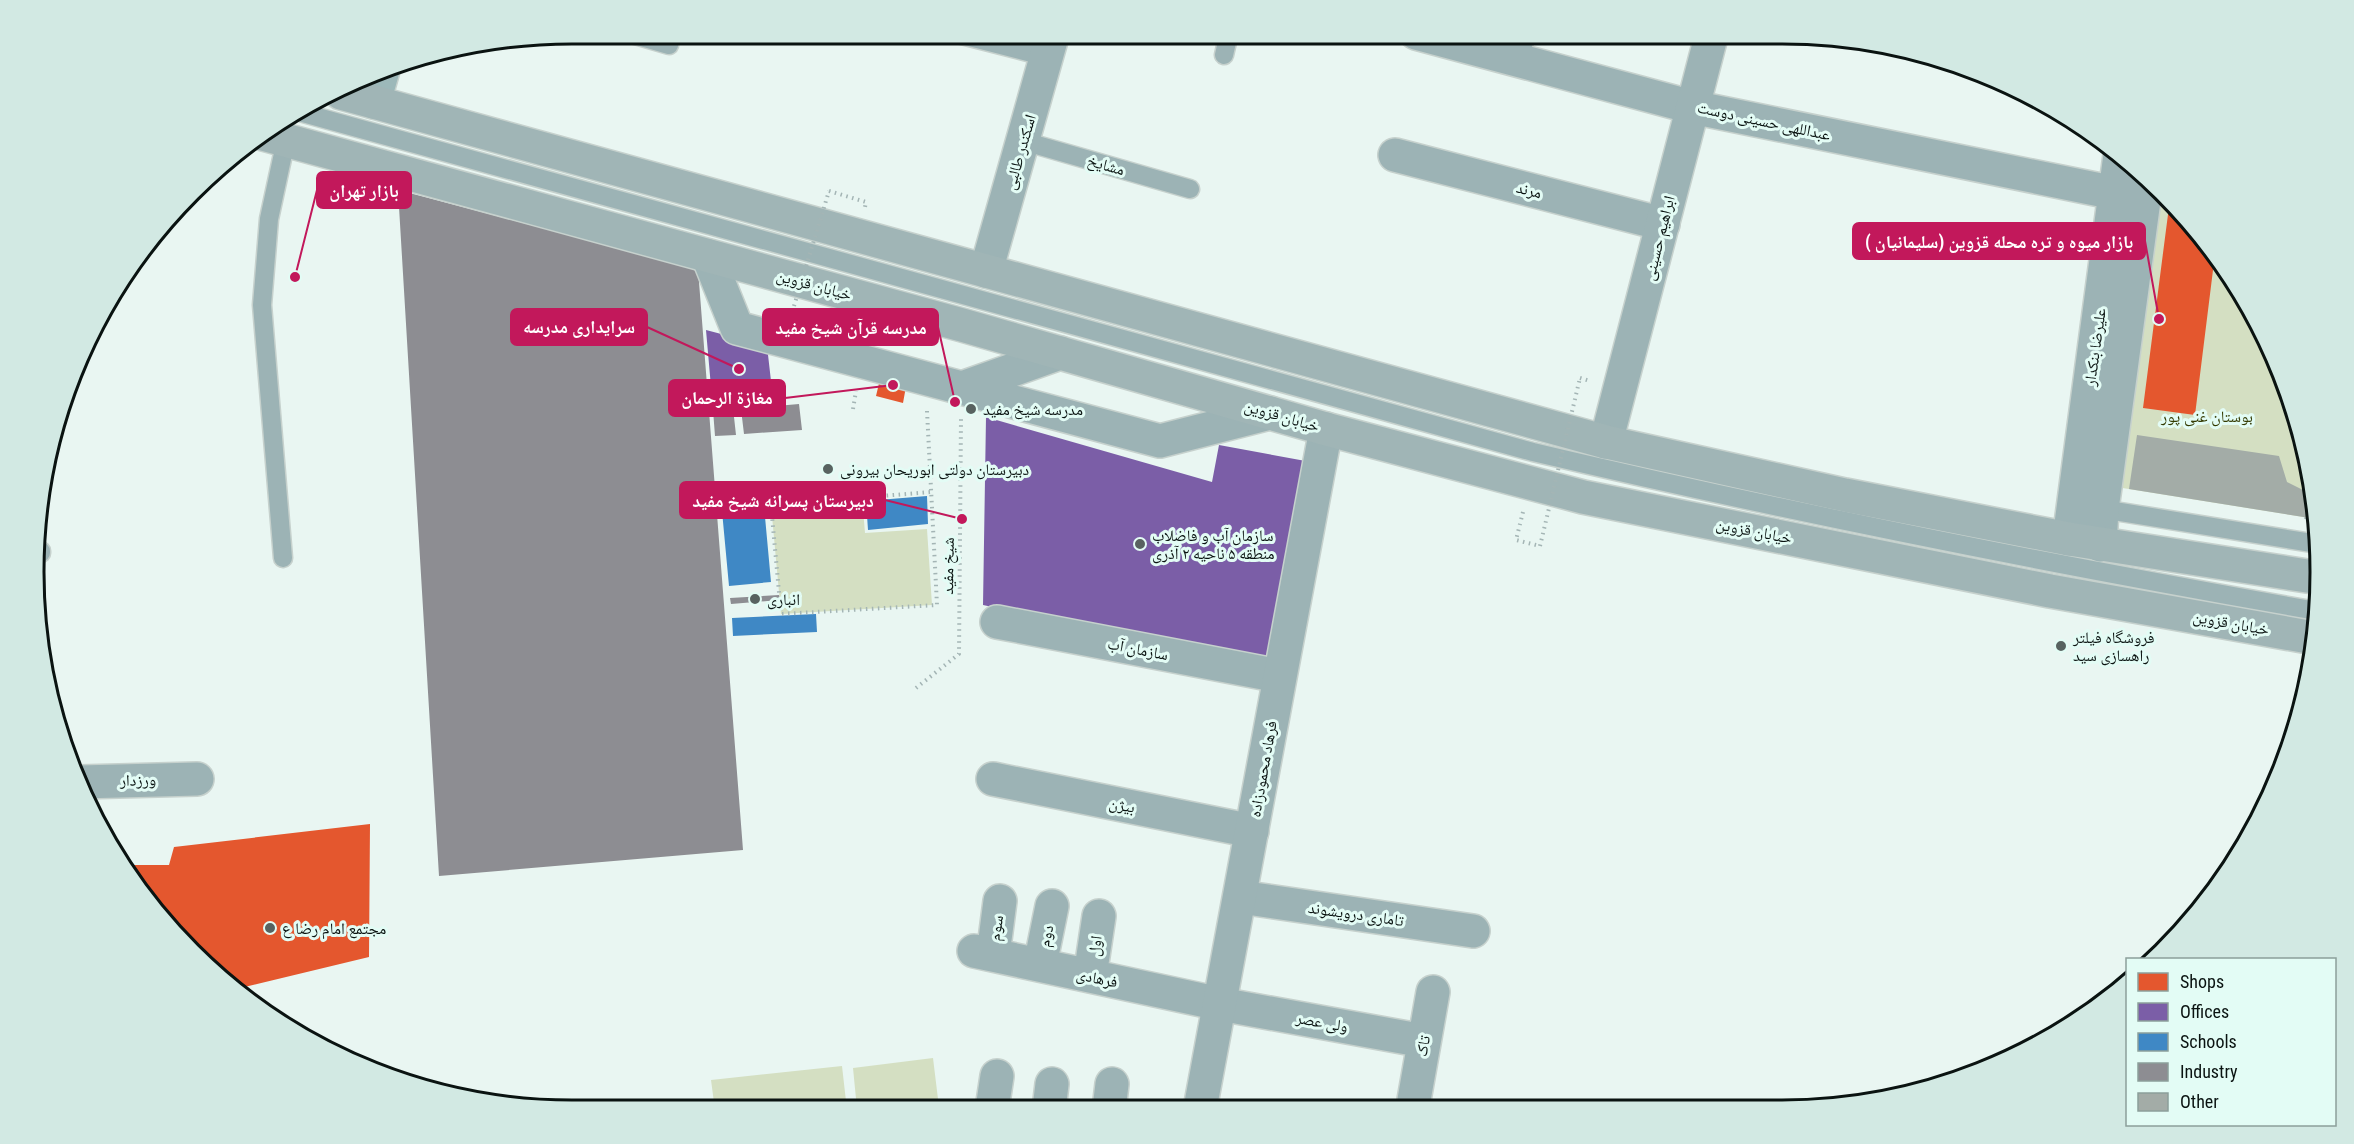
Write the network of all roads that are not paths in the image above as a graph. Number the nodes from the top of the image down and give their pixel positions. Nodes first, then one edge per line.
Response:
1 (666, 44) edge
2 (1226, 44) edge
3 (1499, 44) edge
4 (1709, 44) edge
5 (669, 45) dead end
6 (1050, 45) edge
7 (1522, 47) edge
8 (1224, 55) dead end
9 (380, 80) edge
10 (346, 94) edge
11 (374, 102) junction
12 (1692, 107) junction
13 (284, 129) edge
14 (1023, 141) junction
15 (1395, 155) dead end
16 (2129, 174) edge
17 (1190, 189) dead end
18 (2136, 189) edge
19 (1663, 224) junction
20 (708, 256) junction
21 (986, 271) junction
22 (1060, 353) junction
23 (962, 388) junction
24 (1270, 413) junction
25 (1326, 429) junction
26 (1606, 442) junction
27 (2102, 509) junction
28 (2085, 542) junction
29 (2309, 542) edge
30 (283, 558) dead end
31 (2310, 576) edge
32 (2309, 610) edge
33 (997, 622) dead end
34 (2306, 637) edge
35 (1279, 676) junction
36 (197, 779) dead end
37 (993, 779) dead end
38 (87, 782) edge
39 (1252, 831) junction
40 (1240, 897) junction
41 (1000, 901) dead end
42 (1052, 906) dead end
43 (1099, 916) dead end
44 (1473, 931) dead end
45 (983, 953) joint
46 (1040, 965) junction
47 (1090, 976) junction
48 (1433, 992) dead end
49 (1220, 1004) junction
50 (1424, 1041) junction
51 (997, 1076) dead end
52 (993, 1100) edge
53 (1202, 1100) edge
54 (1414, 1100) dead end

1 - 5 lane
2 - 8 lane
3 - 7 street, عبداللهی حسینی دوست
4 - 12 street, ابراهیم حسینی
6 - 14 street, اسکندر طالبی
7 - 12 street, عبداللهی حسینی دوست
9 - 11 main road
10 - 11 main road
11 - 21 main road
12 - 18 street, عبداللهی حسینی دوست
12 - 19 street, ابراهیم حسینی
13 - 20 main road, خیابان قزوین
13 - 30 lane
13 - 32 lane
14 - 17 lane, مشایخ
14 - 21 street, اسکندر طالبی
15 - 19 street, مرند
16 - 18 street, علیرضا بنکدار
18 - 27 street, علیرضا بنکدار
18 - 28 street, علیرضا بنکدار
19 - 26 street, ابراهیم حسینی
20 - 22 main road, خیابان قزوین
20 - 23 street
21 - 26 main road
22 - 23 street
22 - 24 main road, خیابان قزوین
23 - 24 street
24 - 25 main road, خیابان قزوین
25 - 34 main road, خیابان قزوین
25 - 35 street, فرهاد محمودزاده
26 - 28 main road
27 - 28 street, علیرضا بنکدار
27 - 29 lane
28 - 31 main road
33 - 35 street, سازمان آب
35 - 39 street, فرهاد محمودزاده
36 - 38 street, ورزدار
37 - 39 street, بیژن
39 - 40 street, فرهاد محمودزاده
40 - 44 street, تاماری درویشوند
40 - 49 street, فرهاد محمودزاده
41 - 45 street, سوم
42 - 46 street, دوم
43 - 47 street, اول
45 - 46 street, فرهادی
46 - 47 street, فرهادی
47 - 49 street, فرهادی
48 - 50 street, تاک
49 - 50 street, ولی عصر
49 - 53 street, فرهاد محمودزاده
50 - 54 street, تاک
51 - 52 street

